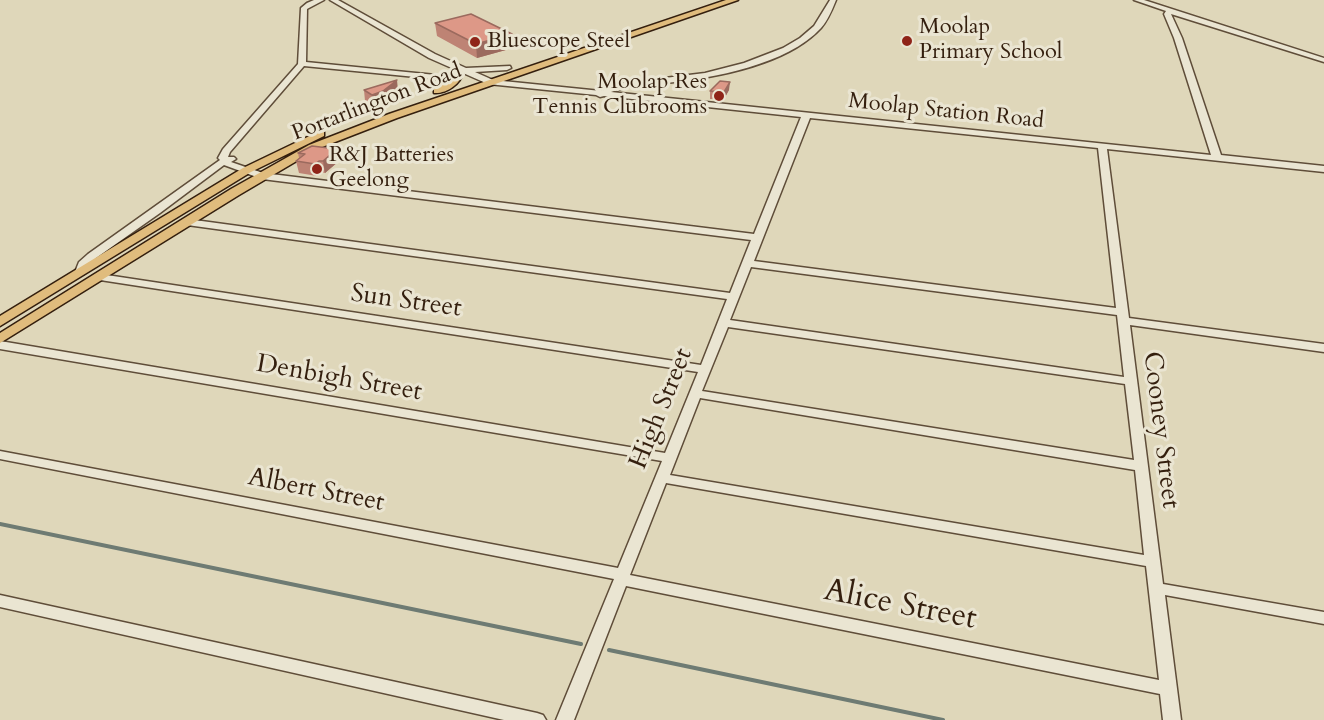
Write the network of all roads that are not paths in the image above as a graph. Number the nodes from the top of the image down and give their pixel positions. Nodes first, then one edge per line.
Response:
1 (321, 0) edge
2 (333, 0) edge
3 (711, 0) edge
4 (734, 0) edge
5 (833, 0) edge
6 (1137, 0) edge
7 (1170, 11) junction
8 (1324, 60) edge
9 (302, 64) junction
10 (507, 68) junction
11 (459, 70) junction
12 (520, 72) junction
13 (436, 77) dead end
14 (481, 81) junction
15 (520, 85) junction
16 (634, 85) junction
17 (438, 91) junction
18 (565, 91) junction
19 (600, 95) junction
20 (616, 96) junction
21 (806, 116) junction
22 (1101, 146) junction
23 (1217, 158) junction
24 (228, 160) junction
25 (1324, 169) edge
26 (247, 170) junction
27 (262, 176) junction
28 (187, 222) junction
29 (758, 238) junction
30 (748, 263) junction
31 (81, 272) junction
32 (100, 277) junction
33 (734, 297) junction
34 (1121, 317) junction
35 (0, 322) edge
36 (724, 323) junction
37 (0, 339) edge
38 (0, 345) edge
39 (1324, 348) edge
40 (705, 369) junction
41 (1129, 381) junction
42 (696, 393) junction
43 (0, 455) edge
44 (670, 458) junction
45 (1140, 466) junction
46 (662, 478) junction
47 (1152, 562) junction
48 (622, 577) junction
49 (1155, 588) junction
50 (0, 601) edge
51 (1324, 618) edge
52 (1168, 689) junction
53 (537, 720) edge
54 (566, 720) edge
55 (1172, 720) edge

1 - 9 street
2 - 11 street
3 - 10 main road, Portarlington Road
4 - 12 main road, Portarlington Road
5 - 16 street
6 - 7 street
7 - 8 street
7 - 23 street
9 - 13 street
9 - 24 street
10 - 11 street
10 - 14 main road, Portarlington Road
11 - 14 street
11 - 17 main road
12 - 14 main road, Portarlington Road
12 - 15 main road
14 - 15 street, Moolap Station Road
14 - 17 main road, Portarlington Road
14 - 18 street, Moolap Station Road
14 - 27 main road, Portarlington Road
15 - 18 street, Moolap Station Road
16 - 19 street
16 - 20 street
17 - 26 main road, Portarlington Road
18 - 19 street, Moolap Station Road
19 - 20 street, Moolap Station Road
20 - 21 street, Moolap Station Road
21 - 22 street, Moolap Station Road
21 - 29 street, High Street
22 - 23 street, Moolap Station Road
22 - 34 street, Cooney Street
23 - 25 street, Moolap Station Road
24 - 26 street
24 - 31 street
26 - 27 street
26 - 31 main road, Portarlington Road
27 - 28 main road, Portarlington Road
27 - 29 street
28 - 32 main road, Portarlington Road
28 - 33 street
29 - 30 street, High Street
30 - 33 street, High Street
30 - 34 street
31 - 35 main road, Portarlington Road
32 - 37 main road, Portarlington Road
32 - 40 street, Sun Street
33 - 36 street, High Street
34 - 39 street
34 - 41 street, Cooney Street
36 - 40 street, High Street
36 - 41 street
38 - 44 street, Denbigh Street
40 - 42 street, High Street
41 - 45 street, Cooney Street
42 - 44 street, High Street
42 - 45 street
43 - 48 street, Albert Street
44 - 46 street, High Street
45 - 47 street, Cooney Street
46 - 47 street
46 - 48 street, High Street
47 - 49 street, Cooney Street
48 - 52 street, Alice Street
48 - 54 street, High Street
49 - 51 street
49 - 52 street, Cooney Street
50 - 53 street
52 - 55 street, Cooney Street

